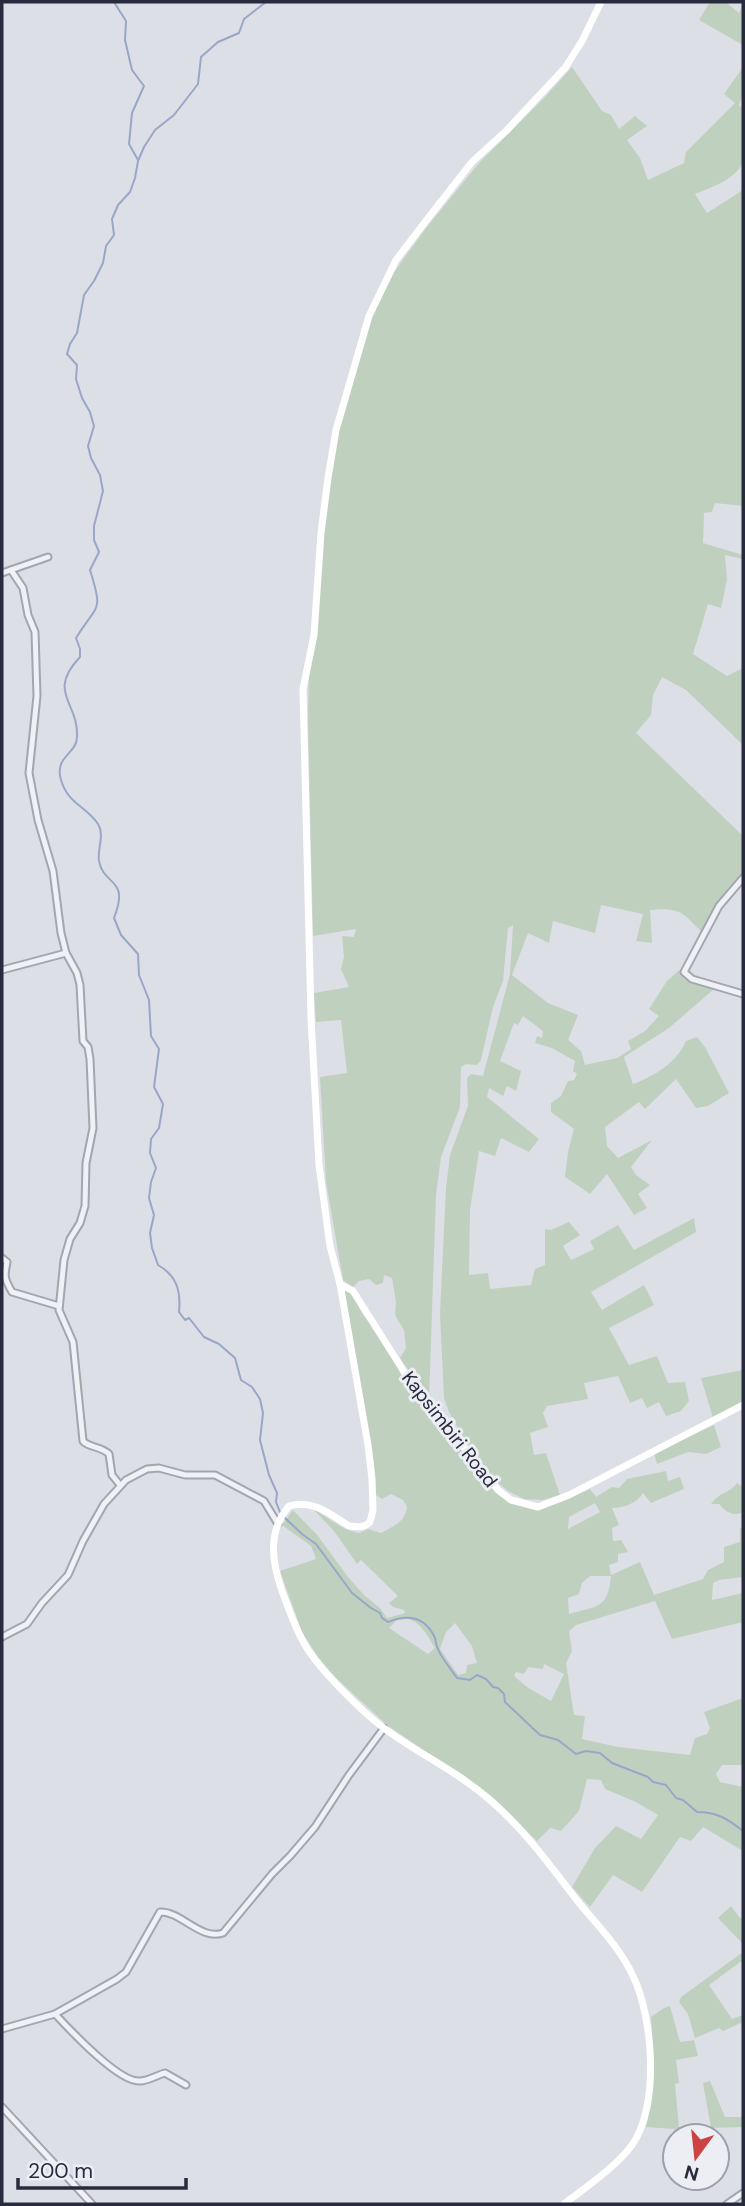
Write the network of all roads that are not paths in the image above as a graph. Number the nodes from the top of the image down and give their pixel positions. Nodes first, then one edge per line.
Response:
1 (601, 2) edge
2 (48, 557) dead end
3 (11, 570) junction
4 (2, 573) edge
5 (743, 878) edge
6 (66, 953) junction
7 (2, 970) edge
8 (743, 994) edge
9 (2, 1258) edge
10 (340, 1284) junction
11 (59, 1306) junction
12 (743, 1405) edge
13 (120, 1485) junction
14 (281, 1518) junction
15 (2, 1637) edge
16 (384, 1728) junction
17 (55, 2014) junction
18 (2, 2029) edge
19 (186, 2085) dead end
20 (2, 2108) edge
21 (743, 2193) edge
22 (92, 2204) edge
23 (564, 2204) edge
24 (727, 2204) edge

1 - 10 street
2 - 3 street
3 - 4 street
3 - 6 street
5 - 8 street
6 - 7 street
6 - 11 street
9 - 11 street
10 - 12 street, Kapsimbiri Road
10 - 14 street
11 - 13 street
13 - 14 street
13 - 15 street
14 - 16 street
16 - 17 street
16 - 23 street
17 - 18 street
17 - 19 street
20 - 22 street
21 - 24 street

